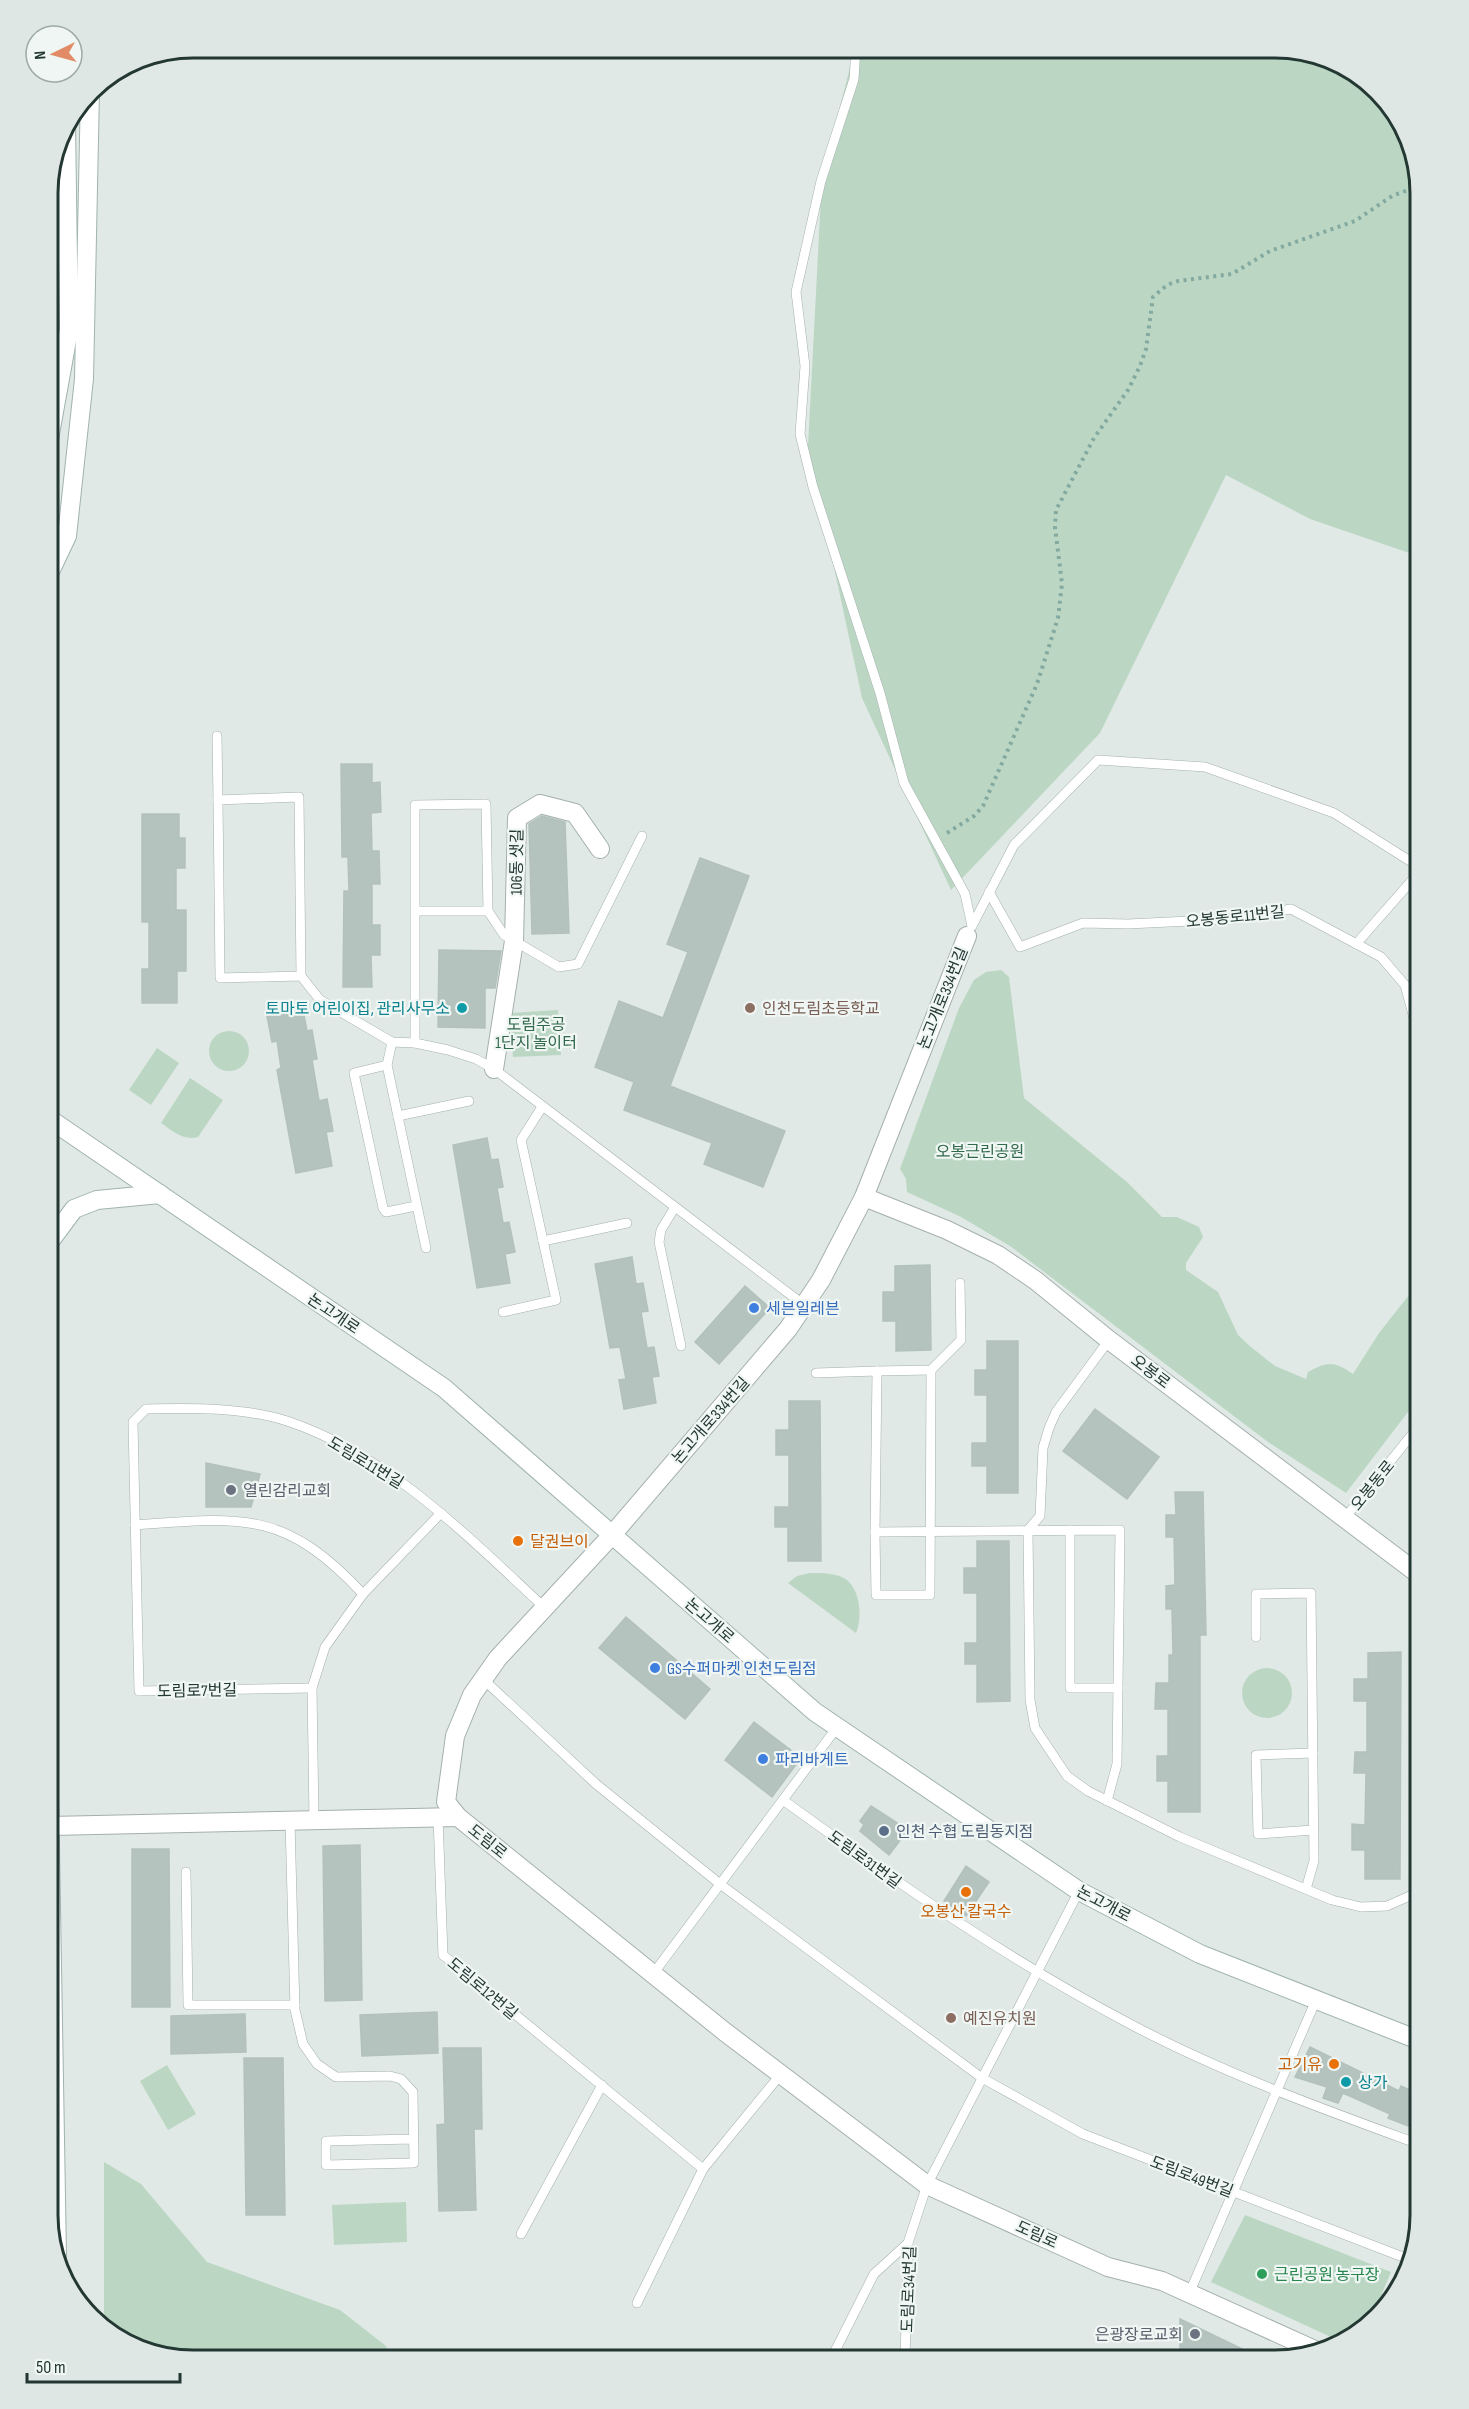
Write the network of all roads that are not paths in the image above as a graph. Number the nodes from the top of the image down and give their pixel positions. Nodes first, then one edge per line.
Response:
1 (856, 59) edge
2 (90, 108) edge
3 (66, 149) edge
4 (59, 385) edge
5 (59, 553) edge
6 (217, 736) dead end
7 (218, 800) junction
8 (642, 836) dead end
9 (600, 849) dead end
10 (1410, 862) edge
11 (1410, 882) edge
12 (989, 892) junction
13 (416, 911) junction
14 (488, 911) junction
15 (969, 932) junction
16 (514, 941) junction
17 (1356, 944) junction
18 (301, 976) junction
19 (1410, 1004) edge
20 (392, 1042) junction
21 (415, 1043) junction
22 (387, 1065) junction
23 (494, 1069) junction
24 (469, 1101) dead end
25 (542, 1107) junction
26 (398, 1116) junction
27 (59, 1125) edge
28 (160, 1194) junction
29 (864, 1197) junction
30 (416, 1206) junction
31 (675, 1208) junction
32 (627, 1223) dead end
33 (58, 1230) edge
34 (543, 1240) junction
35 (426, 1248) dead end
36 (960, 1283) dead end
37 (804, 1305) junction
38 (503, 1312) dead end
39 (1109, 1340) junction
40 (681, 1346) dead end
41 (931, 1370) junction
42 (877, 1371) junction
43 (816, 1373) dead end
44 (146, 1409) joint
45 (1410, 1437) edge
46 (441, 1513) junction
47 (1345, 1518) junction
48 (135, 1525) junction
49 (1028, 1530) junction
50 (1070, 1530) junction
51 (929, 1531) junction
52 (875, 1532) junction
53 (612, 1534) junction
54 (1410, 1568) edge
55 (363, 1594) junction
56 (545, 1608) junction
57 (1256, 1637) dead end
58 (483, 1680) junction
59 (312, 1688) junction
60 (1118, 1688) junction
61 (838, 1726) junction
62 (1313, 1753) junction
63 (783, 1800) junction
64 (1107, 1801) junction
65 (438, 1817) junction
66 (458, 1817) junction
67 (314, 1820) junction
68 (290, 1821) junction
69 (58, 1826) edge
70 (1313, 1830) junction
71 (186, 1872) dead end
72 (720, 1884) junction
73 (1306, 1889) junction
74 (1079, 1891) junction
75 (1410, 1896) edge
76 (1036, 1973) junction
77 (653, 1974) junction
78 (1316, 2000) junction
79 (295, 2005) junction
80 (1410, 2037) edge
81 (781, 2074) junction
82 (982, 2078) junction
83 (602, 2085) junction
84 (1276, 2092) junction
85 (413, 2139) junction
86 (1410, 2141) edge
87 (703, 2169) junction
88 (927, 2185) junction
89 (1233, 2192) junction
90 (521, 2234) dead end
91 (908, 2243) junction
92 (1403, 2257) edge
93 (1189, 2294) junction
94 (637, 2303) dead end
95 (1307, 2347) edge
96 (836, 2350) edge
97 (905, 2350) edge

1 - 15 lane
2 - 5 street
3 - 4 street
6 - 7 lane
7 - 18 lane
7 - 18 lane
8 - 16 lane
9 - 16 street, 106동 샛길
10 - 12 lane, 논고개로334번길
11 - 17 lane
12 - 15 lane, 논고개로334번길
12 - 17 lane, 오봉동로11번길
13 - 14 lane
13 - 14 lane
13 - 21 lane
14 - 16 lane
15 - 29 street, 논고개로334번길
16 - 23 street
17 - 19 lane, 오봉동로11번길
18 - 20 lane
20 - 21 lane
20 - 22 lane
21 - 23 lane
22 - 26 lane
22 - 30 lane
23 - 25 lane
24 - 26 lane
25 - 31 lane
25 - 34 lane
26 - 30 lane
27 - 28 street, 논고개로
28 - 33 street
28 - 53 street, 논고개로
29 - 37 street, 논고개로334번길
29 - 39 street, 오봉로
30 - 35 lane
31 - 37 lane
31 - 40 lane
32 - 34 lane
34 - 38 lane
36 - 41 lane
37 - 53 street, 논고개로334번길
39 - 47 street, 오봉로
39 - 49 lane
41 - 42 lane
41 - 51 lane
42 - 43 lane
42 - 52 lane
44 - 46 lane, 도림로11번길
44 - 48 lane, 도림로7번길
45 - 47 lane, 오봉동로
46 - 55 lane
46 - 56 lane, 도림로11번길
47 - 54 street, 오봉로
48 - 55 lane
48 - 59 lane, 도림로7번길
49 - 50 lane
49 - 51 lane
49 - 64 lane
50 - 60 lane
50 - 60 lane
51 - 52 lane
51 - 52 lane
53 - 56 street
53 - 61 street, 논고개로
55 - 59 lane
56 - 58 street
57 - 62 lane
58 - 66 street
58 - 72 lane
59 - 67 lane
60 - 64 lane
61 - 63 lane
61 - 74 street, 논고개로
62 - 70 lane
62 - 70 lane
63 - 72 lane
63 - 76 lane, 도림로31번길
64 - 73 lane
65 - 66 street, 도림로
65 - 67 street, 도림로
65 - 83 lane, 도림로12번길
66 - 77 street, 도림로
67 - 68 street, 도림로
68 - 69 street, 도림로
68 - 79 lane
70 - 73 lane
71 - 79 lane
72 - 77 lane
72 - 82 lane
73 - 75 lane
74 - 76 lane
74 - 78 street, 논고개로
76 - 82 lane
76 - 84 lane
77 - 81 street, 도림로
78 - 80 street, 논고개로
78 - 84 lane
79 - 85 lane
81 - 87 lane
81 - 88 street, 도림로
82 - 88 lane
82 - 89 lane, 도림로49번길
83 - 87 lane, 도림로12번길
83 - 90 lane
84 - 86 lane
84 - 89 lane
85 - 85 lane
87 - 94 lane
88 - 91 lane, 도림로34번길
88 - 93 street, 도림로
89 - 92 lane, 도림로49번길
89 - 93 lane
91 - 96 lane
91 - 97 lane, 도림로34번길
93 - 95 street, 도림로

